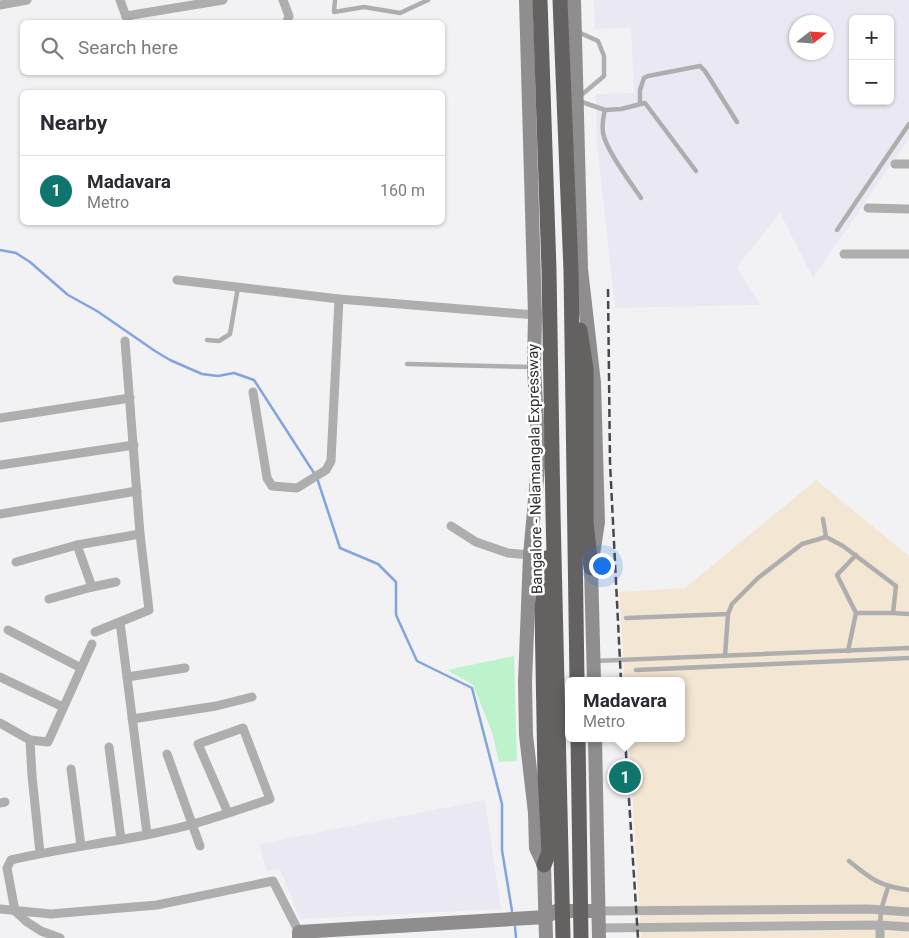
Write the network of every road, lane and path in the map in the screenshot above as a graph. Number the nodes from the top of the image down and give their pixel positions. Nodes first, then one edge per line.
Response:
1 (27, 0) edge
2 (120, 0) edge
3 (223, 0) edge
4 (283, 0) edge
5 (334, 0) edge
6 (428, 0) edge
7 (526, 0) edge
8 (540, 0) edge
9 (560, 0) edge
10 (574, 0) edge
11 (0, 5) edge
12 (127, 19) edge
13 (288, 20) edge
14 (574, 31) junction
15 (576, 100) junction
16 (640, 103) junction
17 (605, 110) junction
18 (737, 122) dead end
19 (909, 124) edge
20 (895, 164) dead end
21 (909, 164) edge
22 (696, 171) dead end
23 (641, 198) dead end
24 (868, 208) dead end
25 (909, 209) edge
26 (837, 230) dead end
27 (844, 254) dead end
28 (909, 254) edge
29 (571, 271) junction
30 (177, 280) dead end
31 (238, 287) junction
32 (339, 299) junction
33 (535, 315) junction
34 (207, 340) dead end
35 (125, 341) dead end
36 (407, 364) dead end
37 (534, 368) junction
38 (253, 392) dead end
39 (130, 398) junction
40 (0, 418) edge
41 (134, 445) junction
42 (0, 465) edge
43 (137, 491) junction
44 (553, 513) junction
45 (0, 514) edge
46 (823, 519) dead end
47 (451, 526) dead end
48 (140, 534) junction
49 (826, 537) junction
50 (77, 545) junction
51 (530, 555) junction
52 (856, 555) junction
53 (16, 562) dead end
54 (591, 568) junction
55 (116, 582) dead end
56 (92, 587) junction
57 (49, 599) dead end
58 (856, 613) junction
59 (893, 613) junction
60 (728, 614) junction
61 (909, 614) edge
62 (626, 618) dead end
63 (120, 622) junction
64 (8, 630) dead end
65 (94, 632) dead end
66 (92, 644) dead end
67 (909, 648) edge
68 (848, 651) junction
69 (725, 656) junction
70 (909, 658) edge
71 (594, 661) junction
72 (81, 668) junction
73 (185, 668) dead end
74 (636, 670) dead end
75 (0, 677) edge
76 (127, 677) junction
77 (577, 677) edge
78 (594, 677) edge
79 (252, 697) dead end
80 (63, 707) junction
81 (132, 719) junction
82 (0, 723) edge
83 (30, 740) junction
84 (578, 742) edge
85 (596, 742) edge
86 (108, 747) dead end
87 (167, 754) dead end
88 (71, 769) dead end
89 (228, 813) junction
90 (193, 824) junction
91 (147, 834) junction
92 (121, 839) junction
93 (81, 846) junction
94 (200, 846) dead end
95 (40, 853) junction
96 (849, 861) dead end
97 (544, 865) junction
98 (4, 869) edge
99 (888, 887) junction
100 (909, 890) edge
101 (0, 909) edge
102 (881, 910) junction
103 (15, 911) junction
104 (598, 911) junction
105 (909, 912) edge
106 (546, 917) junction
107 (880, 925) junction
108 (909, 927) edge
109 (599, 933) edge
110 (299, 935) edge
111 (60, 938) edge
112 (546, 938) edge
113 (563, 938) edge
114 (581, 938) edge
115 (880, 938) edge

1 - 11 street
2 - 12 street
3 - 12 street
4 - 13 street
5 - 6 lane
7 - 33 street
8 - 44 highway, Bangalore - Nelamangala Expressway
9 - 29 highway
10 - 14 street
14 - 15 street
14 - 15 lane
15 - 17 lane
15 - 54 street
16 - 17 lane
16 - 18 lane
16 - 22 lane
17 - 23 lane
19 - 26 lane
20 - 21 street
24 - 25 street
27 - 28 street
29 - 54 highway
29 - 77 highway
30 - 31 street
31 - 32 street
31 - 34 lane
32 - 33 street
32 - 38 street
33 - 37 street
35 - 39 street
36 - 37 lane
37 - 51 street
39 - 40 street
39 - 41 street
41 - 42 street
41 - 43 street
43 - 45 street
43 - 48 street
44 - 97 highway
44 - 113 highway, Bangalore - Nelamangala Expressway
46 - 49 lane
47 - 51 street
48 - 50 street
48 - 63 street
49 - 52 lane
49 - 60 lane
50 - 53 street
50 - 56 street
51 - 97 street
52 - 58 lane
52 - 59 lane
54 - 71 street
55 - 56 street
56 - 57 street
58 - 59 lane
58 - 68 lane
59 - 61 lane
60 - 62 lane
60 - 69 lane
63 - 65 street
63 - 76 street
64 - 72 street
66 - 72 street
67 - 68 lane
68 - 69 lane
69 - 71 lane
70 - 74 lane
71 - 78 street
72 - 80 street
73 - 76 street
75 - 80 street
76 - 81 street
79 - 81 street
80 - 83 street
81 - 91 street
82 - 83 street
83 - 95 street
84 - 114 highway
85 - 104 street
86 - 92 street
87 - 90 street
88 - 93 street
89 - 89 street
89 - 90 street
90 - 91 street
90 - 94 street
91 - 92 street
92 - 93 street
93 - 95 street
95 - 98 street
96 - 99 lane
97 - 106 street
98 - 103 street
99 - 100 lane
99 - 102 lane
101 - 103 street
102 - 104 street
102 - 105 street
102 - 107 lane
103 - 110 street
103 - 111 street
104 - 106 street
104 - 109 street
106 - 109 street
106 - 110 street
106 - 112 street
107 - 108 street
107 - 109 street
107 - 115 street

